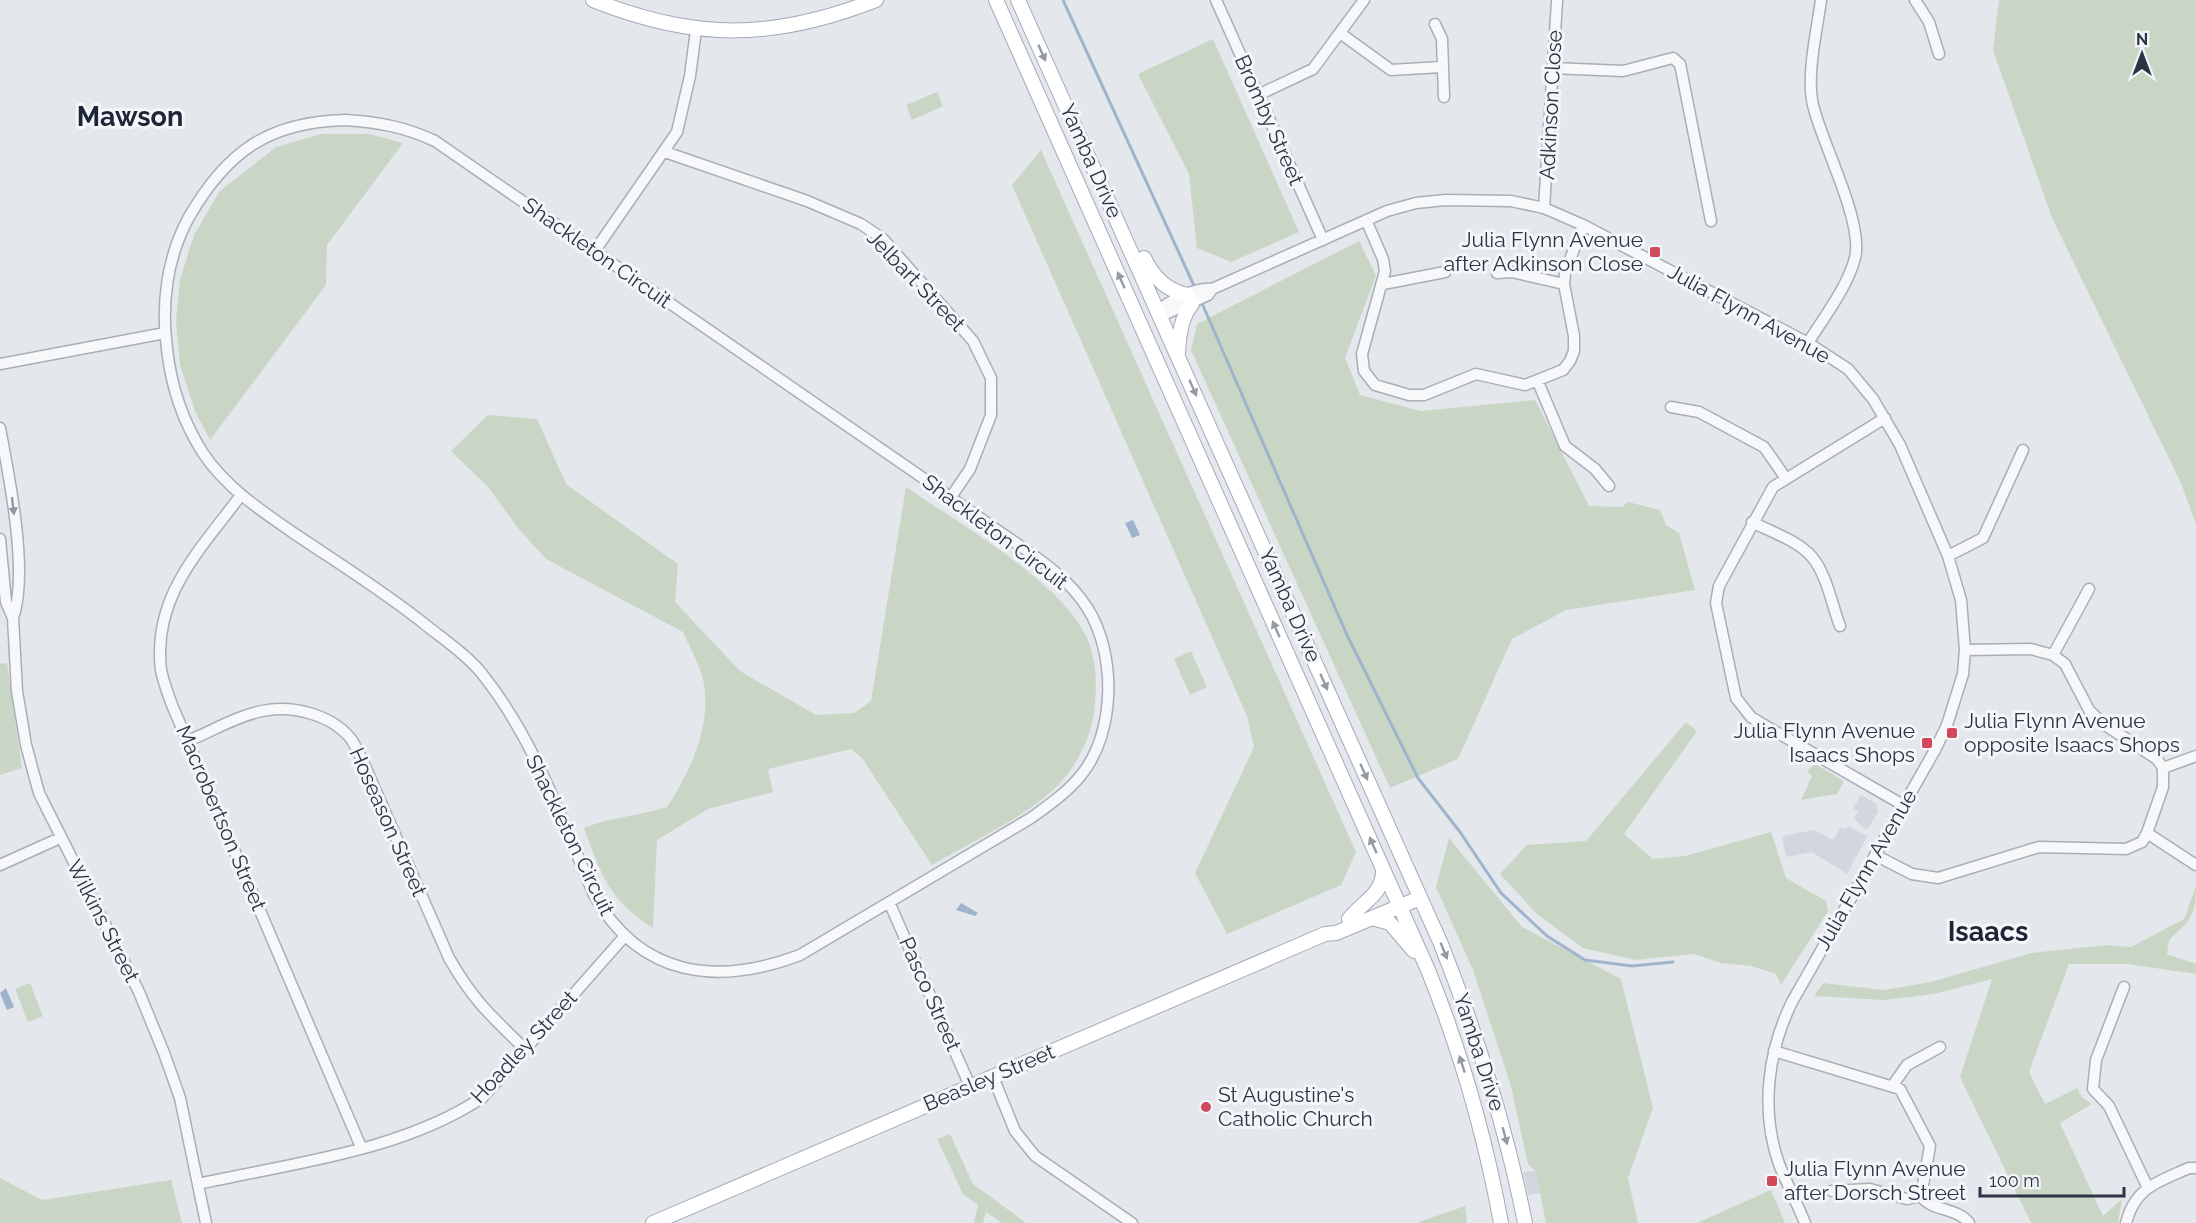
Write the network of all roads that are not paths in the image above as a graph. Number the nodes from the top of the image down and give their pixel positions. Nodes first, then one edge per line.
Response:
1 (593, 0) edge
2 (876, 0) edge
3 (986, 0) edge
4 (996, 0) edge
5 (1018, 0) edge
6 (1216, 0) edge
7 (1364, 0) edge
8 (1557, 0) edge
9 (1821, 0) edge
10 (1915, 0) edge
11 (1435, 24) dead end
12 (1008, 26) junction
13 (696, 30) junction
14 (1340, 33) junction
15 (1939, 54) dead end
16 (1442, 67) junction
17 (1552, 68) junction
18 (1258, 95) junction
19 (1444, 97) dead end
20 (665, 152) junction
21 (1544, 208) junction
22 (1366, 220) junction
23 (1712, 221) dead end
24 (1583, 225) junction
25 (1126, 239) junction
26 (1323, 240) junction
27 (594, 252) junction
28 (1445, 272) dead end
29 (1497, 273) dead end
30 (1383, 284) junction
31 (1564, 284) junction
32 (1190, 299) junction
33 (1131, 303) junction
34 (1158, 314) junction
35 (165, 333) junction
36 (1809, 343) junction
37 (1178, 354) junction
38 (0, 364) edge
39 (1538, 382) junction
40 (1171, 391) junction
41 (1671, 407) dead end
42 (1885, 418) junction
43 (0, 428) edge
44 (2023, 450) dead end
45 (1785, 477) junction
46 (1609, 486) dead end
47 (241, 495) junction
48 (951, 497) junction
49 (1752, 522) junction
50 (0, 539) edge
51 (1948, 556) junction
52 (2089, 589) dead end
53 (13, 618) junction
54 (1840, 626) dead end
55 (1965, 650) junction
56 (2053, 655) junction
57 (188, 741) junction
58 (2196, 756) edge
59 (2163, 768) junction
60 (1904, 805) junction
61 (2147, 833) junction
62 (60, 838) junction
63 (1875, 855) junction
64 (0, 865) edge
65 (2196, 865) edge
66 (1383, 868) junction
67 (1419, 894) junction
68 (889, 902) junction
69 (1398, 902) junction
70 (1349, 918) junction
71 (1372, 918) junction
72 (1325, 934) junction
73 (624, 937) junction
74 (1428, 970) junction
75 (2124, 987) dead end
76 (1940, 1047) dead end
77 (525, 1049) junction
78 (1774, 1051) junction
79 (993, 1077) junction
80 (1893, 1085) junction
81 (970, 1086) junction
82 (362, 1148) junction
83 (2196, 1168) edge
84 (198, 1184) junction
85 (2147, 1186) junction
86 (1832, 1191) dead end
87 (1921, 1196) junction
88 (206, 1223) edge
89 (653, 1223) edge
90 (1132, 1223) edge
91 (1501, 1223) edge
92 (1525, 1223) edge
93 (1805, 1223) edge
94 (1969, 1223) edge
95 (2126, 1223) edge

1 - 13 main road
2 - 13 main road
3 - 12 main road
4 - 12 main road, Yamba Drive
5 -> 25 main road, Yamba Drive
6 - 18 street, Bromby Street
7 - 14 street
8 - 17 street, Adkinson Close
9 - 36 street
10 - 15 street
11 - 16 street
33 -> 12 main road, Yamba Drive
13 - 20 street
14 - 16 street
14 - 18 street
16 - 19 street
17 - 21 street, Adkinson Close
17 - 23 street
18 - 26 street, Bromby Street
20 - 27 street
20 - 48 street, Jelbart Street
21 - 22 street, Julia Flynn Avenue
21 - 24 street, Julia Flynn Avenue
22 - 26 street, Julia Flynn Avenue
22 - 30 street
24 - 31 street
24 - 36 street, Julia Flynn Avenue
25 - 32 main road
25 - 34 main road, Yamba Drive
26 - 32 street, Julia Flynn Avenue
27 - 35 street, Shackleton Circuit
27 - 48 street, Shackleton Circuit
28 - 30 street
29 - 31 street
30 - 39 street
31 - 39 street
32 - 34 street, Julia Flynn Avenue
32 - 37 main road
33 - 34 main road
33 - 40 main road, Yamba Drive
34 - 37 main road, Yamba Drive
34 - 40 main road
35 - 38 street
35 - 47 street, Shackleton Circuit
36 - 42 street, Julia Flynn Avenue
37 -> 67 main road, Yamba Drive
39 - 46 street
66 -> 40 main road, Yamba Drive
41 - 45 street
42 - 45 street
42 - 51 street, Julia Flynn Avenue
43 -> 53 street, Wilkins Street
44 - 51 street
45 - 49 street
47 - 57 street, Macrobertson Street
47 - 73 street, Shackleton Circuit
48 - 68 street, Shackleton Circuit
49 - 54 street
49 - 60 street
50 - 53 street, Wilkins Street
51 - 55 street, Julia Flynn Avenue
52 - 56 street
53 - 62 street, Wilkins Street
55 - 56 street
55 - 60 street, Julia Flynn Avenue
56 - 59 street
57 - 77 street, Hoseason Street
57 - 82 street, Macrobertson Street
58 - 59 street
59 - 61 street
60 - 63 street, Julia Flynn Avenue
61 - 63 street
61 - 65 street
62 - 64 street
62 - 84 street, Wilkins Street
63 - 78 street, Julia Flynn Avenue
66 - 69 main road, Yamba Drive
66 - 70 main road
67 - 69 main road
67 -> 92 main road, Yamba Drive
68 - 73 street, Shackleton Circuit
68 - 81 street, Pasco Street
69 - 70 main road, Beasley Street
69 - 71 main road, Beasley Street
69 - 74 main road, Yamba Drive
70 - 72 main road, Beasley Street
71 - 72 main road, Beasley Street
71 - 74 main road
72 - 79 main road, Beasley Street
73 - 77 street, Hoadley Street
91 -> 74 main road, Yamba Drive
75 - 85 street
76 - 80 street
77 - 82 street, Hoadley Street
78 - 80 street
78 - 93 street, Julia Flynn Avenue
79 - 81 main road, Beasley Street
79 - 90 street
80 - 87 street
81 - 89 main road, Beasley Street
82 - 84 street, Hoadley Street
83 - 85 street
84 - 88 street, Wilkins Street
85 - 95 street
86 - 87 street
87 - 94 street

